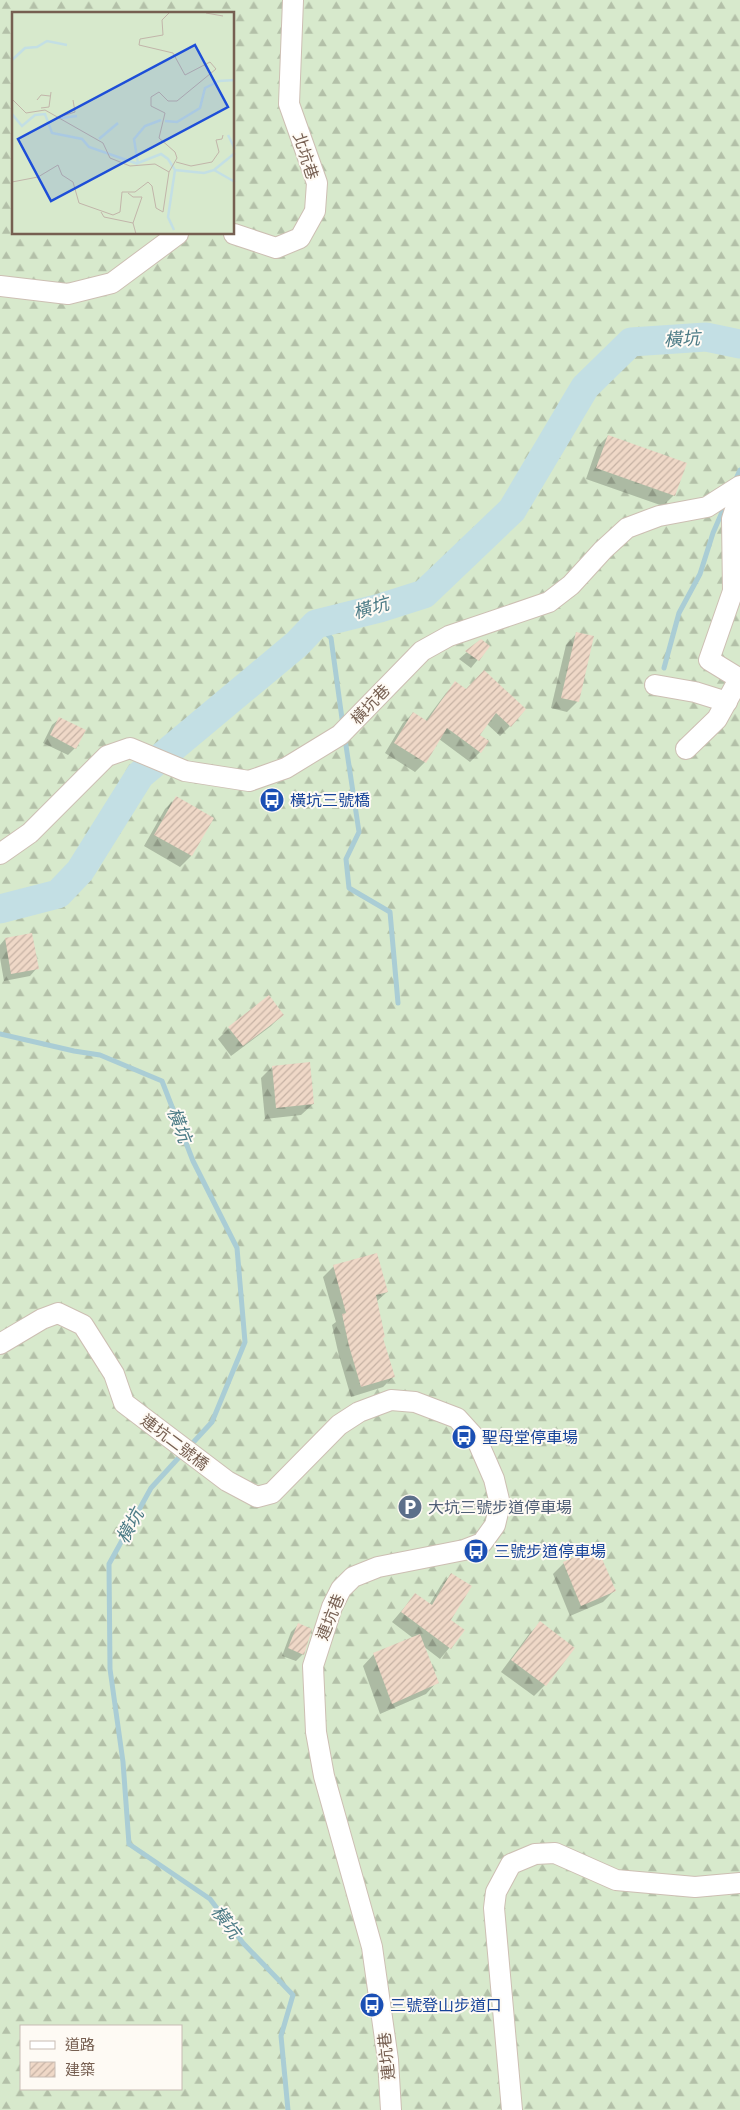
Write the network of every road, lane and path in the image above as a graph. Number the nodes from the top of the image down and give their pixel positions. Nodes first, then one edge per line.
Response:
1 (292, 0) edge
2 (235, 234) edge
3 (177, 235) edge
4 (0, 286) edge
5 (740, 486) edge
6 (740, 494) edge
7 (740, 679) edge
8 (655, 685) dead end
9 (726, 702) junction
10 (686, 749) dead end
11 (0, 854) edge
12 (0, 1344) edge
13 (227, 1482) joint
14 (740, 1883) edge
15 (391, 2110) edge
16 (512, 2110) edge

1 - 2 street, 北坑巷
3 - 4 street
5 - 11 street, 橫坑巷
6 - 7 street
7 - 9 street
8 - 9 street
9 - 10 street
12 - 13 street, 連坑二號橋
13 - 15 street, 連坑巷
14 - 16 street

